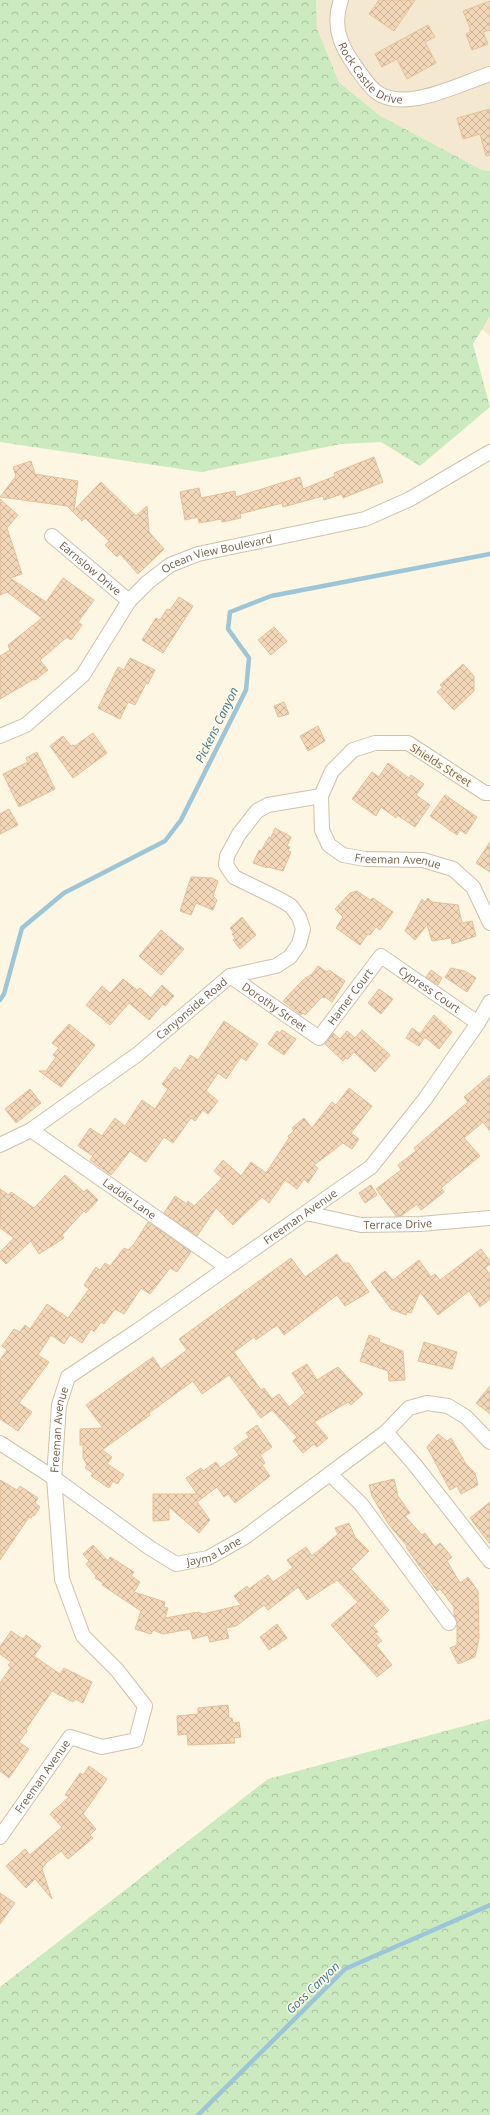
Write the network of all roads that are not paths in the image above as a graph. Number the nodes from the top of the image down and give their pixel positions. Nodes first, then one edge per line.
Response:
1 (341, 0) edge
2 (490, 74) edge
3 (490, 452) edge
4 (52, 536) dead end
5 (129, 601) junction
6 (0, 736) edge
7 (490, 793) edge
8 (321, 796) junction
9 (490, 924) edge
10 (381, 956) joint
11 (230, 976) junction
12 (490, 1002) edge
13 (478, 1023) junction
14 (319, 1038) joint
15 (31, 1130) junction
16 (0, 1145) edge
17 (306, 1213) junction
18 (490, 1218) edge
19 (227, 1267) junction
20 (386, 1432) junction
21 (490, 1442) edge
22 (0, 1443) edge
23 (330, 1474) junction
24 (54, 1478) junction
25 (490, 1561) edge
26 (449, 1623) dead end
27 (0, 1837) edge

1 - 2 street, Rock Castle Drive
3 - 5 street, Ocean View Boulevard
4 - 5 street, Earnslow Drive
5 - 6 street, Ocean View Boulevard
7 - 8 street, Shields Street
8 - 9 street, Freeman Avenue
8 - 11 street, Canyonside Road
10 - 13 street, Cypress Court
10 - 14 street, Hamer Court
11 - 14 street, Dorothy Street
11 - 15 street, Canyonside Road
12 - 13 street, Freeman Avenue
13 - 17 street, Freeman Avenue
15 - 16 street, Canyonside Road
15 - 19 street, Laddie Lane
17 - 18 street, Terrace Drive
17 - 19 street, Freeman Avenue
19 - 24 street, Freeman Avenue
20 - 21 street, Jayma Lane
20 - 23 street, Jayma Lane
20 - 25 street
22 - 24 street, Jayma Lane
23 - 24 street, Jayma Lane
23 - 26 street
24 - 27 street, Freeman Avenue

